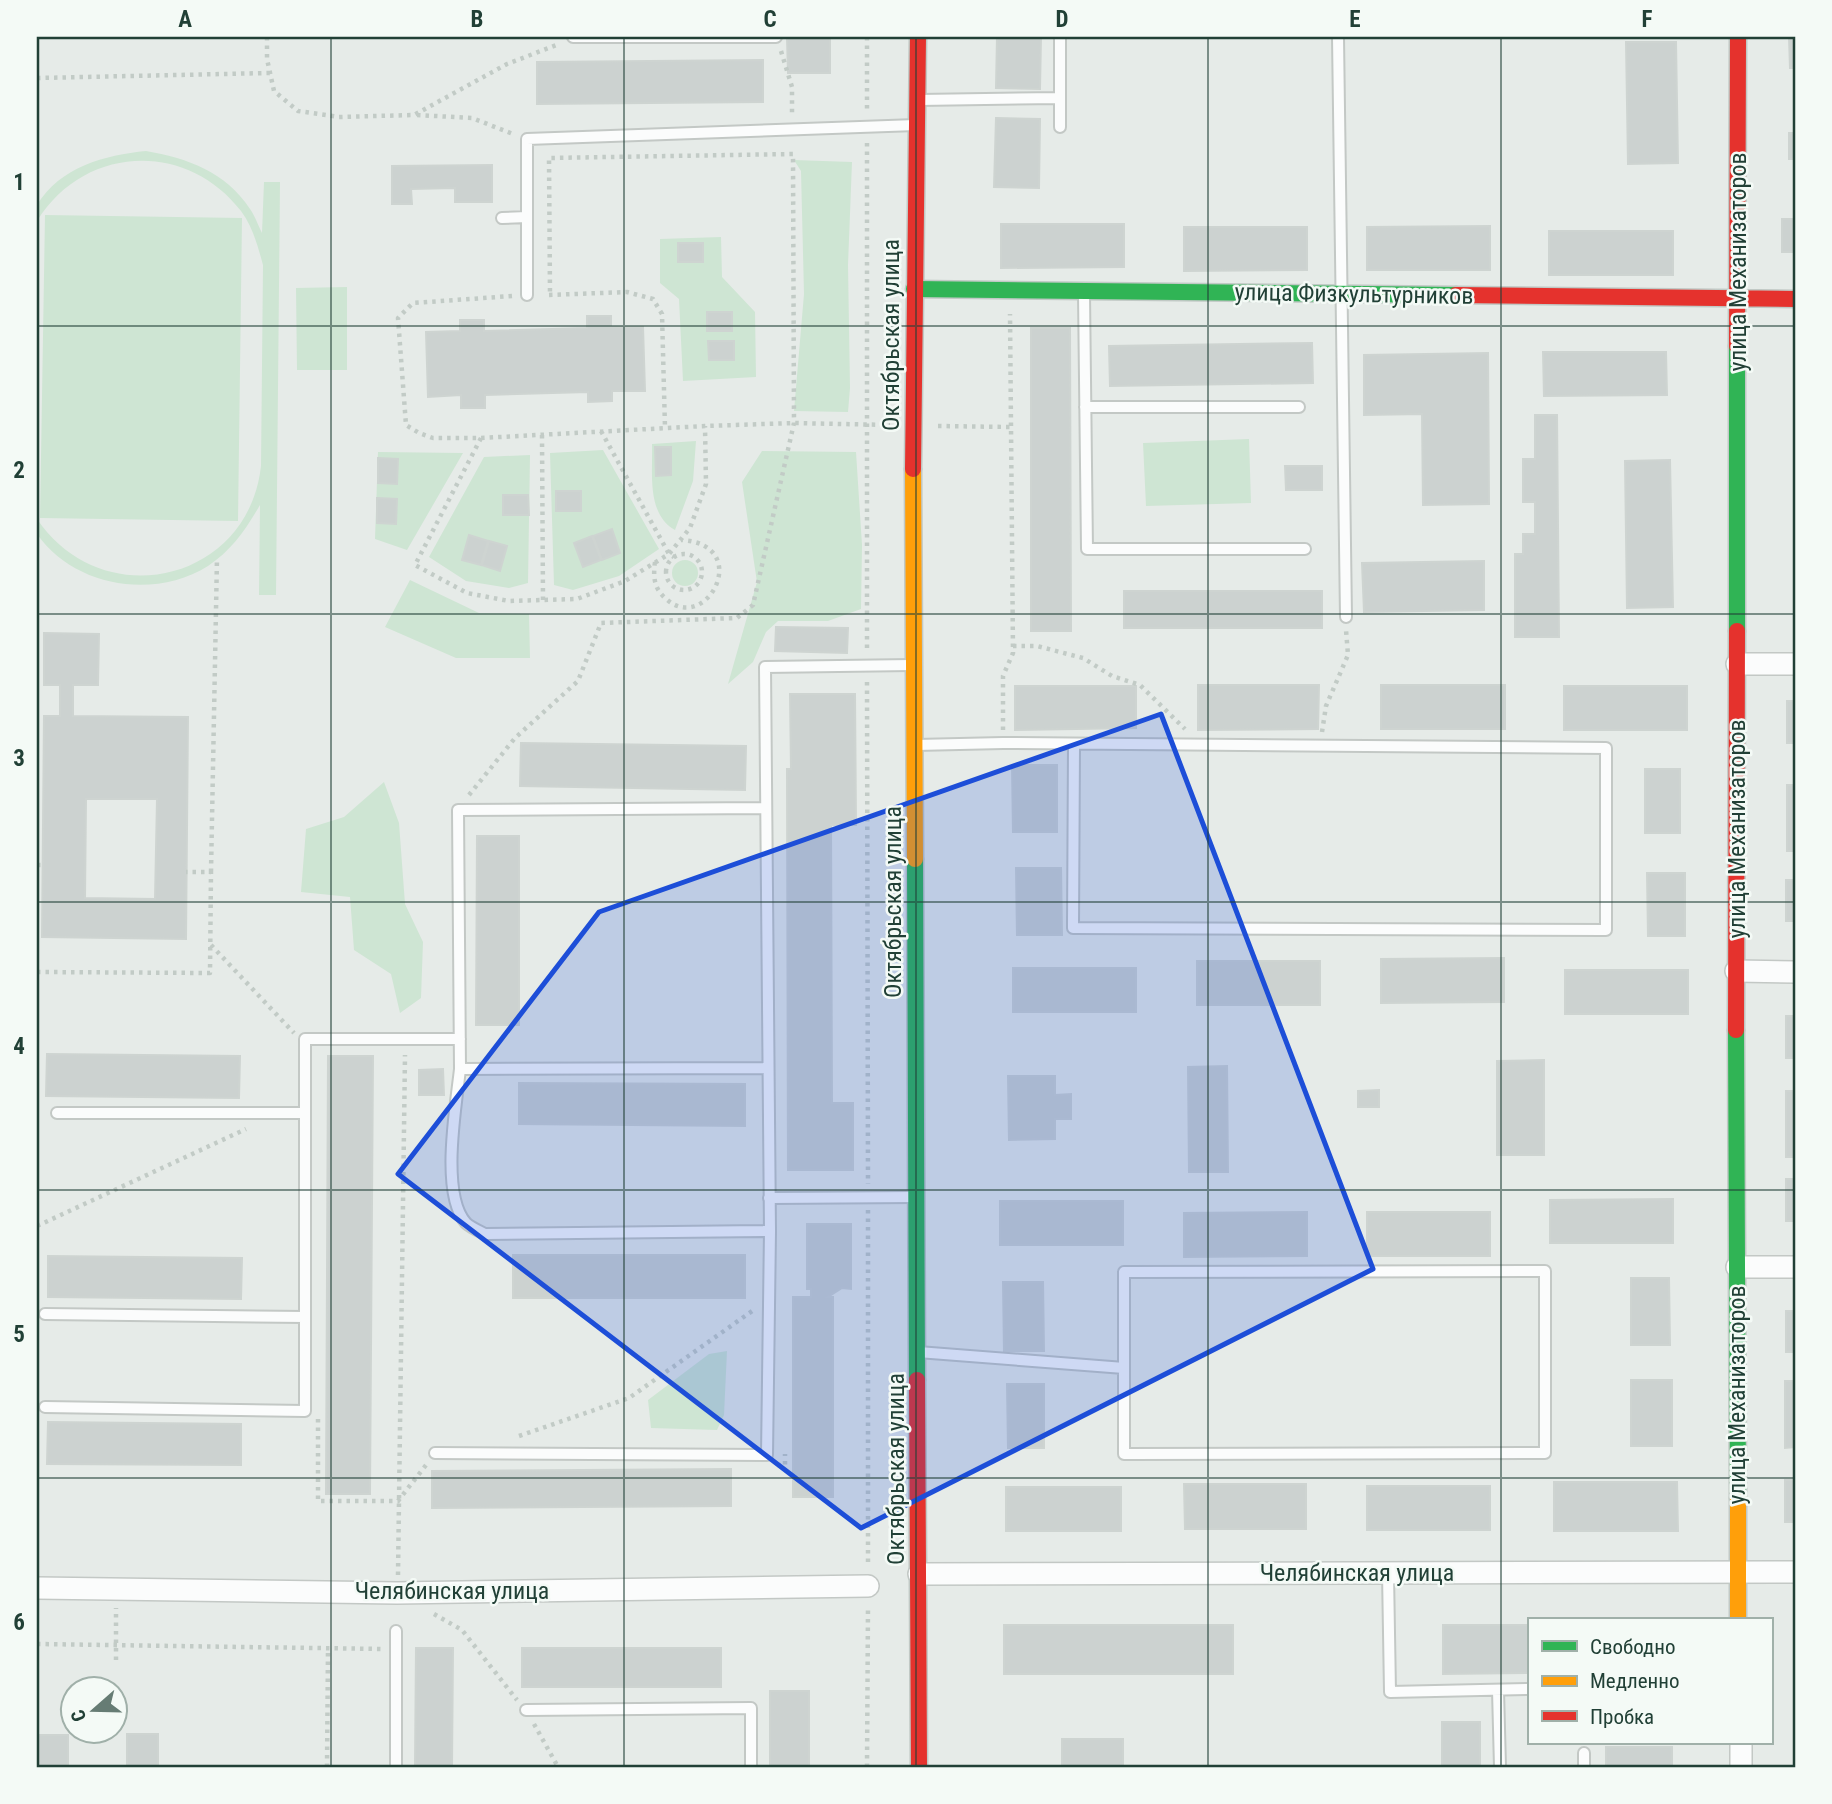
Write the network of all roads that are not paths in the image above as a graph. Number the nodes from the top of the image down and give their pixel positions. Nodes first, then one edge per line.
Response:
1 (573, 37) edge
2 (776, 37) edge
3 (918, 37) edge
4 (1060, 37) edge
5 (1338, 37) edge
6 (1738, 37) edge
7 (1060, 98) junction
8 (917, 100) junction
9 (916, 125) junction
10 (1060, 127) dead end
11 (502, 218) dead end
12 (527, 218) junction
13 (914, 289) junction
14 (1083, 291) junction
15 (1342, 294) junction
16 (527, 295) road end
17 (1739, 299) junction
18 (1795, 299) edge
19 (1085, 407) junction
20 (1299, 407) dead end
21 (1305, 549) dead end
22 (1346, 617) road end
23 (1737, 664) junction
24 (1795, 664) edge
25 (915, 665) junction
26 (916, 745) junction
27 (1074, 746) junction
28 (766, 808) junction
29 (1736, 971) junction
30 (1795, 972) edge
31 (460, 1039) junction
32 (768, 1068) junction
33 (460, 1069) junction
34 (57, 1113) dead end
35 (305, 1113) junction
36 (917, 1197) junction
37 (769, 1198) junction
38 (770, 1231) junction
39 (1737, 1267) junction
40 (1795, 1267) edge
41 (45, 1314) dead end
42 (305, 1317) junction
43 (918, 1352) junction
44 (1124, 1368) junction
45 (46, 1407) dead end
46 (432, 1457) road end
47 (1795, 1572) edge
48 (1388, 1573) junction
49 (1738, 1573) junction
50 (919, 1574) junction
51 (868, 1586) road end
52 (37, 1588) edge
53 (1738, 1618) edge
54 (396, 1631) dead end
55 (1498, 1689) junction
56 (1528, 1689) edge
57 (526, 1710) road end
58 (1741, 1744) edge
59 (1584, 1754) dead end
60 (396, 1767) edge
61 (751, 1767) edge
62 (919, 1767) edge
63 (1500, 1767) edge
64 (1584, 1767) edge
65 (1741, 1767) edge

1 - 2 lane
3 - 8 street, Октябрьская улица
4 - 7 lane
5 - 15 lane
6 - 17 street, улица Механизаторов
7 - 8 lane
7 - 10 lane
8 - 9 street, Октябрьская улица
9 - 12 lane
9 - 13 street, Октябрьская улица
11 - 12 lane
12 - 16 lane
13 - 14 street, улица Физкультурников
13 - 25 street, Октябрьская улица
14 - 15 street, улица Физкультурников
14 - 19 lane
15 - 17 street, улица Физкультурников
15 - 22 lane
17 - 18 street, улица Физкультурников
17 - 23 street, улица Механизаторов
19 - 20 lane
19 - 21 lane
23 - 24 street
23 - 29 street, улица Механизаторов
25 - 26 street, Октябрьская улица
25 - 28 lane
26 - 27 lane
26 - 36 street, Октябрьская улица
27 - 27 lane
28 - 31 lane
28 - 32 lane
29 - 30 street
29 - 39 street, улица Механизаторов
31 - 33 lane
31 - 35 lane
32 - 33 lane
32 - 37 lane
33 - 38 lane
34 - 35 lane
35 - 42 lane
36 - 37 lane
36 - 43 street, Октябрьская улица
37 - 38 lane
38 - 46 lane
39 - 40 street
39 - 49 street, улица Механизаторов
41 - 42 lane
42 - 45 lane
43 - 44 lane
43 - 50 street, Октябрьская улица
44 - 44 lane
47 - 49 street, Челябинская улица
48 - 49 street, Челябинская улица
48 - 50 street, Челябинская улица
48 - 55 lane
49 - 53 street, улица Механизаторов
50 - 62 street, Октябрьская улица
51 - 52 street, Челябинская улица
54 - 60 lane
55 - 56 lane
55 - 63 lane
57 - 61 lane
58 - 65 street
59 - 64 lane

